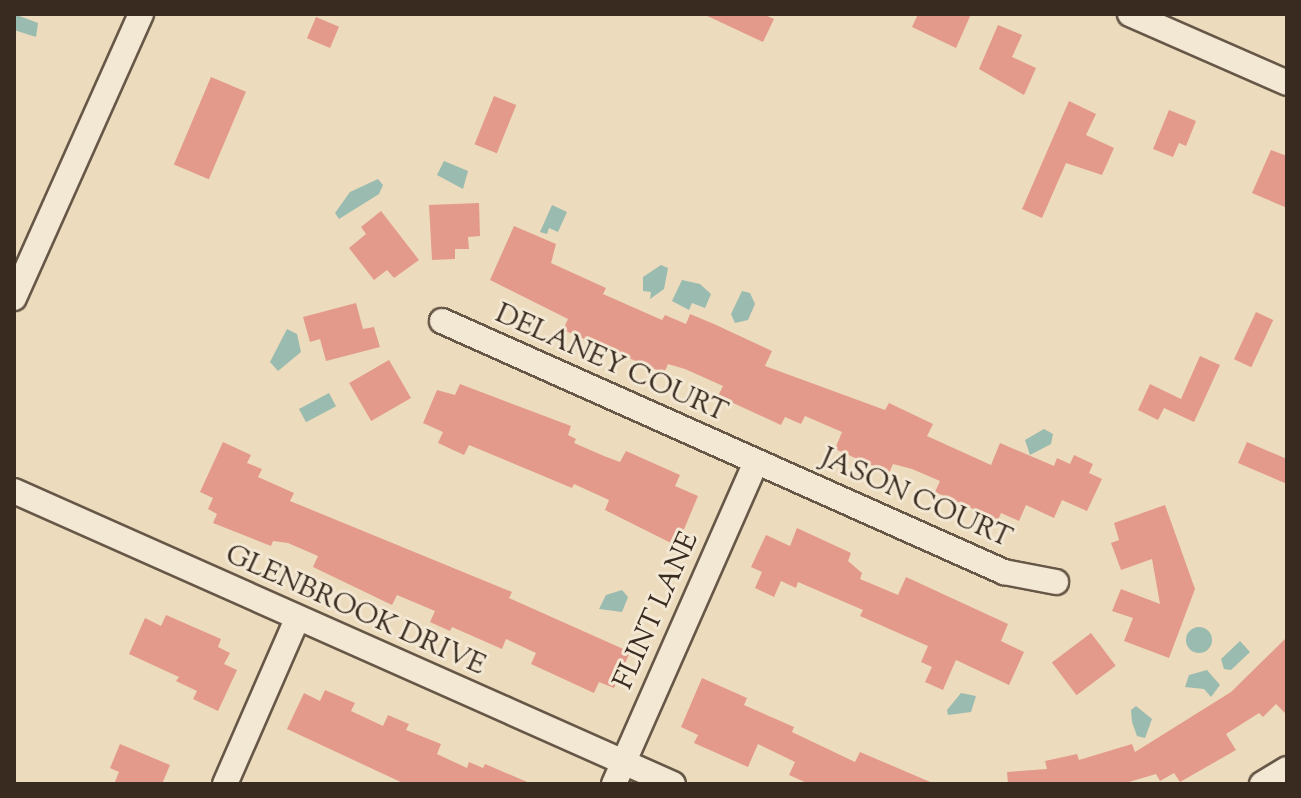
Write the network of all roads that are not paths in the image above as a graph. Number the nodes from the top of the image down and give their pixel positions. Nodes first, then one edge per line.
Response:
1 (141, 14) edge
2 (1130, 14) edge
3 (1287, 83) edge
4 (14, 298) edge
5 (442, 321) dead end
6 (756, 462) junction
7 (14, 491) edge
8 (1056, 582) dead end
9 (297, 619) junction
10 (1287, 769) edge
11 (618, 773) edge
12 (225, 784) edge
13 (673, 784) edge
14 (1262, 784) edge

1 - 4 street
2 - 3 street
5 - 6 street, DELANEY COURT
6 - 8 street, JASON COURT
6 - 11 street, FLINT LANE
7 - 9 street, GLENBROOK DRIVE
9 - 11 street, GLENBROOK DRIVE
9 - 12 street
10 - 14 street
11 - 13 street, GLENBROOK DRIVE

